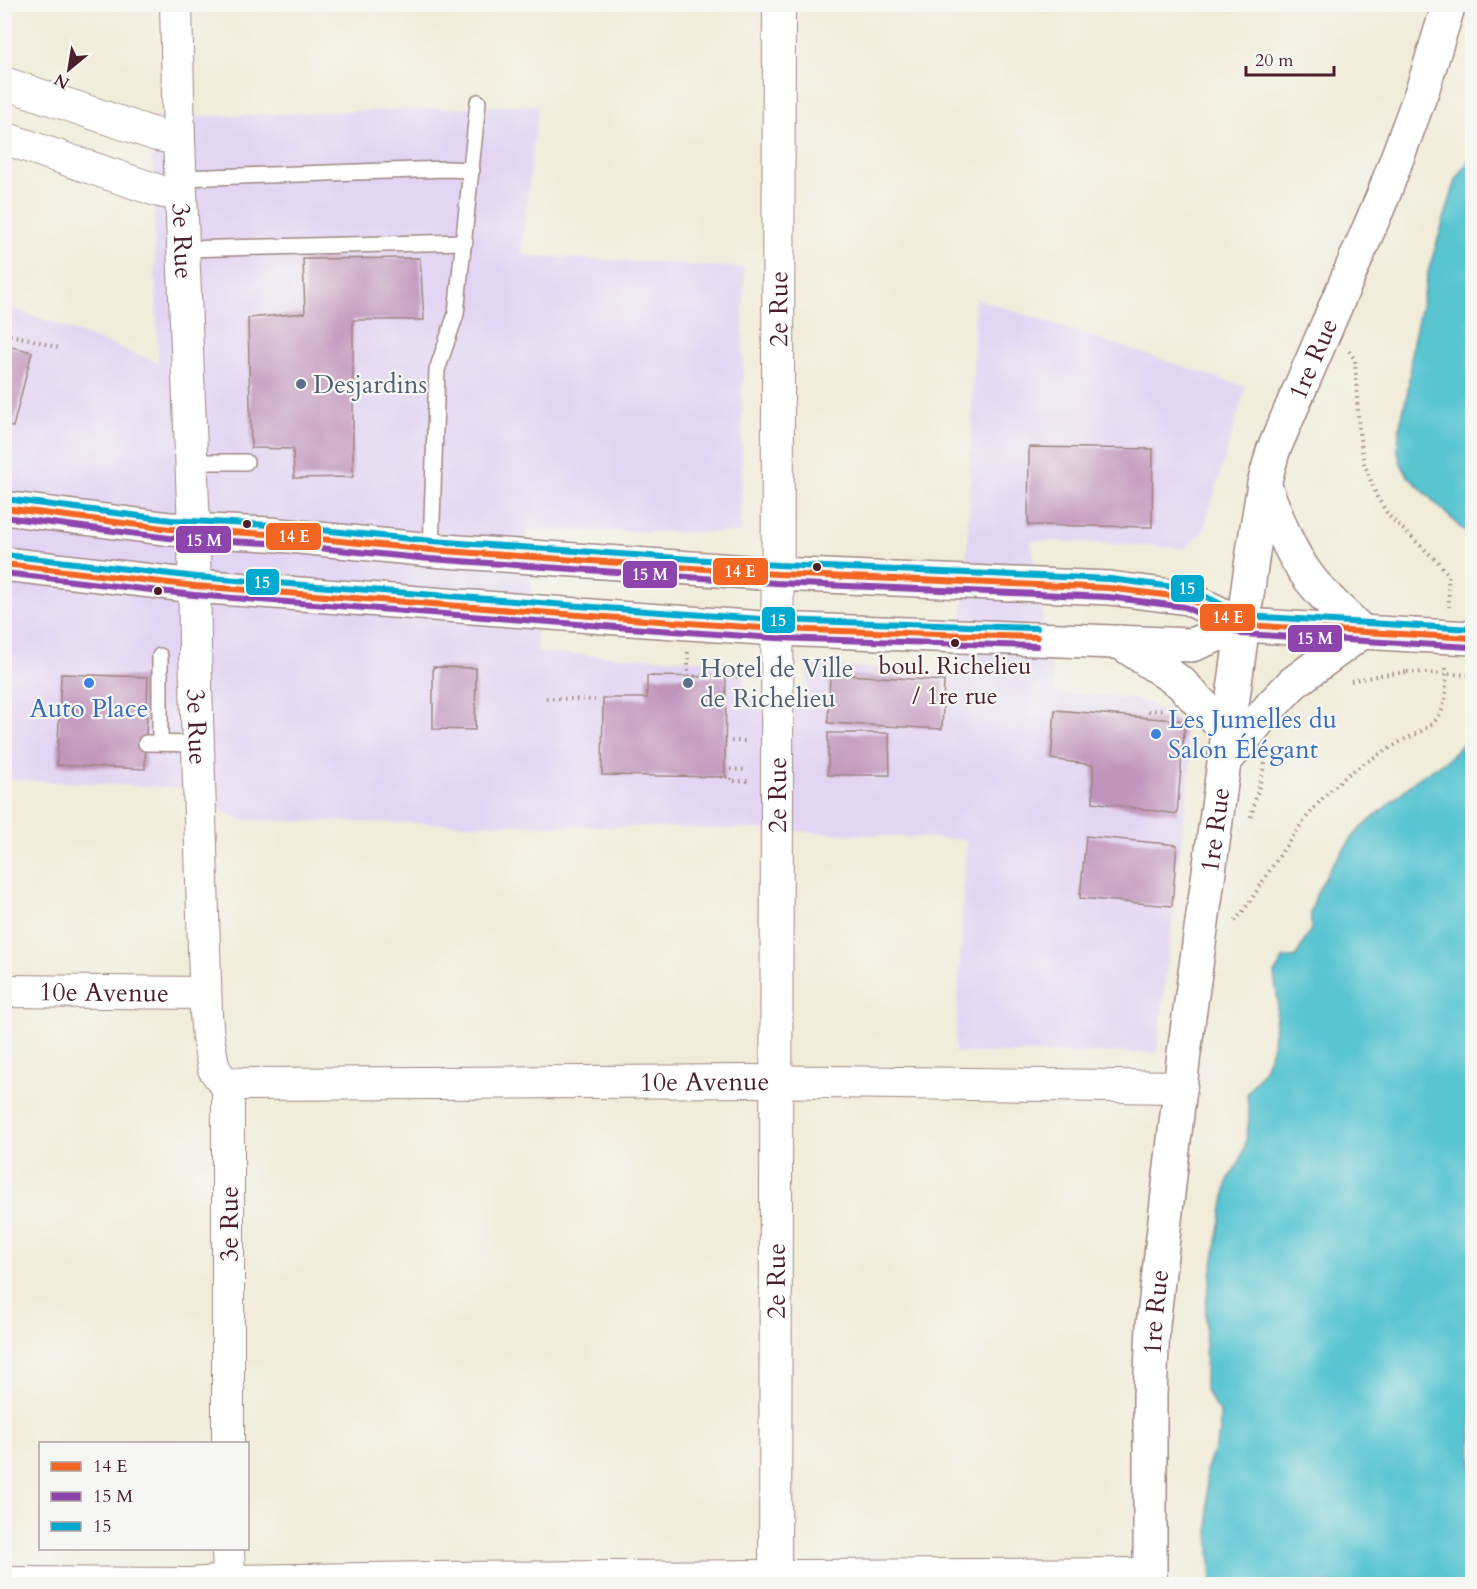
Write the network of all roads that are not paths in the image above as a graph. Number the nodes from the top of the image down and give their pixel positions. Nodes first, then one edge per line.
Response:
1 (176, 4) edge
2 (779, 4) edge
3 (1449, 4) edge
4 (4, 83) edge
5 (478, 102) dead end
6 (4, 138) edge
7 (179, 139) junction
8 (472, 170) junction
9 (181, 186) junction
10 (465, 242) junction
11 (184, 249) junction
12 (191, 462) junction
13 (246, 462) dead end
14 (1264, 484) junction
15 (4, 508) edge
16 (195, 531) junction
17 (431, 550) junction
18 (4, 564) edge
19 (777, 573) junction
20 (195, 586) junction
21 (1243, 625) junction
22 (776, 628) junction
23 (1362, 632) junction
24 (1473, 639) edge
25 (1118, 641) junction
26 (160, 656) dead end
27 (198, 744) junction
28 (1227, 747) junction
29 (4, 991) edge
30 (205, 993) junction
31 (775, 1082) junction
32 (228, 1083) junction
33 (1180, 1088) junction
34 (228, 1442) edge
35 (228, 1550) edge
36 (1150, 1579) edge
37 (775, 1580) edge
38 (229, 1581) junction
39 (4, 1583) edge

1 - 7 street, 3e Rue
2 - 19 street, 2e Rue
3 - 14 main road, 1re Rue
4 - 7 street
5 - 8 lane
6 - 9 street
7 - 9 street, 3e Rue
8 - 9 lane
8 - 10 lane
9 - 11 street, 3e Rue
10 - 11 lane
10 - 17 lane
11 - 12 street, 3e Rue
12 - 13 lane
12 - 16 street, 3e Rue
14 - 21 main road, 1re Rue
14 - 23 main road
15 - 16 main road
16 - 17 main road
16 - 20 street, 3e Rue
17 - 19 main road
18 - 20 main road
19 - 21 main road
19 - 22 street, 2e Rue
20 - 22 main road
20 - 27 street, 3e Rue
21 - 23 main road
21 - 25 main road
21 - 28 main road, 1re Rue
22 - 25 main road
22 - 31 street, 2e Rue
23 - 24 main road, bridge
23 - 28 main road
25 - 28 main road
26 - 27 lane
27 - 30 street, 3e Rue
28 - 33 main road, 1re Rue
29 - 30 street, 10e Avenue
30 - 32 street, 3e Rue
31 - 32 street, 10e Avenue
31 - 33 street, 10e Avenue
31 - 37 street, 2e Rue
32 - 34 street, 3e Rue
33 - 36 main road, 1re Rue
35 - 38 street
36 - 37 street
37 - 38 street
38 - 39 street

